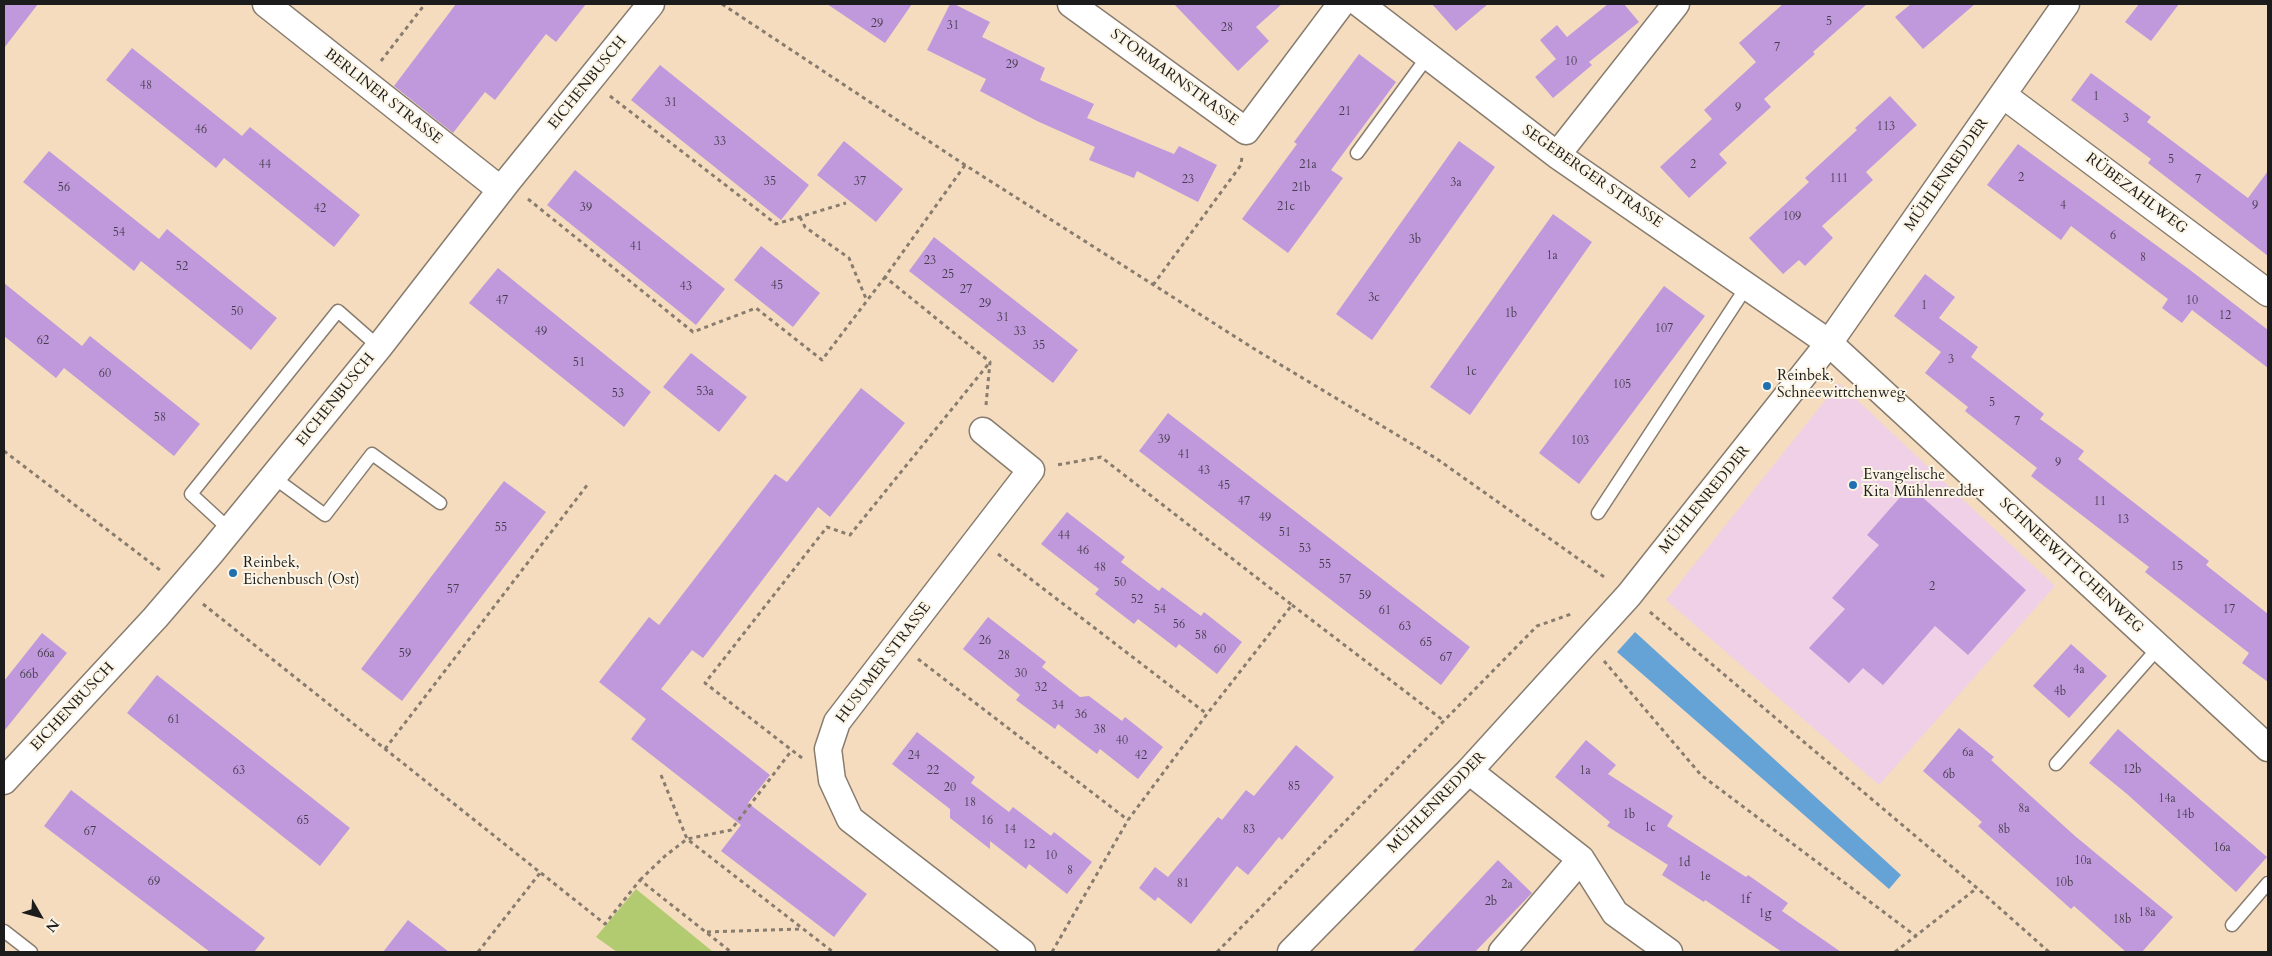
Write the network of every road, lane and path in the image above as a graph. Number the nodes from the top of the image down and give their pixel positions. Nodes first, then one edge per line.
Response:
1 (266, 4) edge
2 (425, 4) edge
3 (651, 4) edge
4 (722, 4) edge
5 (1071, 4) edge
6 (1341, 4) edge
7 (1360, 4) edge
8 (1676, 4) edge
9 (2066, 4) edge
10 (1428, 56) junction
11 (590, 80) junction
12 (365, 82) junction
13 (2003, 95) junction
14 (1246, 131) junction
15 (1357, 153) dead end
16 (1557, 155) junction
17 (965, 165) junction
18 (504, 186) junction
19 (846, 203) dead end
20 (800, 218) junction
21 (885, 277) junction
22 (1153, 285) junction
23 (1747, 286) junction
24 (2268, 293) edge
25 (867, 301) junction
26 (1829, 343) junction
27 (379, 348) junction
28 (990, 362) junction
29 (983, 431) joint
30 (4, 451) edge
31 (1030, 470) junction
32 (274, 476) junction
33 (588, 484) dead end
34 (440, 504) dead end
35 (1598, 513) dead end
36 (229, 529) junction
37 (978, 538) junction
38 (182, 587) junction
39 (1629, 594) junction
40 (1292, 605) junction
41 (1583, 610) dead end
42 (1588, 641) junction
43 (898, 643) junction
44 (2158, 647) junction
45 (1207, 714) junction
46 (1444, 721) junction
47 (2268, 748) edge
48 (385, 749) junction
49 (792, 750) junction
50 (2056, 764) dead end
51 (1469, 771) junction
52 (661, 775) dead end
53 (832, 780) junction
54 (4, 781) edge
55 (1128, 820) junction
56 (687, 839) junction
57 (1581, 859) junction
58 (540, 872) junction
59 (640, 880) junction
60 (2268, 883) edge
61 (1976, 888) junction
62 (2232, 924) dead end
63 (802, 929) junction
64 (4, 931) edge
65 (706, 932) junction
66 (1917, 937) junction
67 (30, 952) edge
68 (478, 952) edge
69 (731, 952) edge
70 (832, 952) edge
71 (1022, 952) edge
72 (1052, 952) edge
73 (1217, 952) edge
74 (1291, 952) edge
75 (1502, 952) edge
76 (1669, 952) edge
77 (1895, 952) edge
78 (2049, 952) edge

1 - 12 street, BERLINER STRASSE
2 - 12 path
3 - 11 street, EICHENBUSCH
4 - 17 path
5 - 14 street, STORMARNSTRASSE
6 - 14 street, STORMARNSTRASSE
7 - 10 street, SEGEBERGER STRASSE
8 - 16 street
9 - 13 street, MÜHLENREDDER
10 - 15 lane
10 - 16 street, SEGEBERGER STRASSE
11 - 18 street, EICHENBUSCH
11 - 20 path
12 - 18 street, BERLINER STRASSE
13 - 24 street, RÜBEZAHLWEG
13 - 26 street, MÜHLENREDDER
14 - 22 path
16 - 23 street, SEGEBERGER STRASSE
17 - 21 path
17 - 22 path
18 - 25 path
18 - 27 street, EICHENBUSCH
19 - 20 path
20 - 25 path
21 - 25 path
21 - 28 path
22 - 39 path
23 - 26 street, SEGEBERGER STRASSE
23 - 35 lane
26 - 39 street, MÜHLENREDDER
26 - 44 street, SCHNEEWITTCHENWEG
27 - 32 street, EICHENBUSCH
27 - 36 lane
28 - 29 path
28 - 49 path
29 - 31 street
30 - 38 path
31 - 37 street, HUSUMER STRASSE
31 - 40 path
32 - 34 lane
32 - 36 street, EICHENBUSCH
33 - 48 path
36 - 38 street, EICHENBUSCH
37 - 43 street, HUSUMER STRASSE
37 - 45 path
38 - 48 path
38 - 54 street, EICHENBUSCH
39 - 42 street, MÜHLENREDDER
39 - 61 path
40 - 45 path
40 - 46 path
41 - 46 path
42 - 51 street, MÜHLENREDDER
42 - 66 path
43 - 53 street, HUSUMER STRASSE
43 - 55 path
44 - 47 street, SCHNEEWITTCHENWEG
44 - 50 lane
45 - 55 path
46 - 73 path
48 - 58 path
49 - 53 path
49 - 56 path
51 - 57 street
51 - 74 street, MÜHLENREDDER
52 - 56 path
53 - 71 street, HUSUMER STRASSE
55 - 72 path
56 - 59 path
56 - 63 path
57 - 75 street
57 - 76 street
58 - 59 path
58 - 68 path
59 - 65 path
60 - 62 lane
61 - 66 path
61 - 78 path
63 - 65 path
63 - 70 path
64 - 67 lane
65 - 69 path
66 - 77 path

